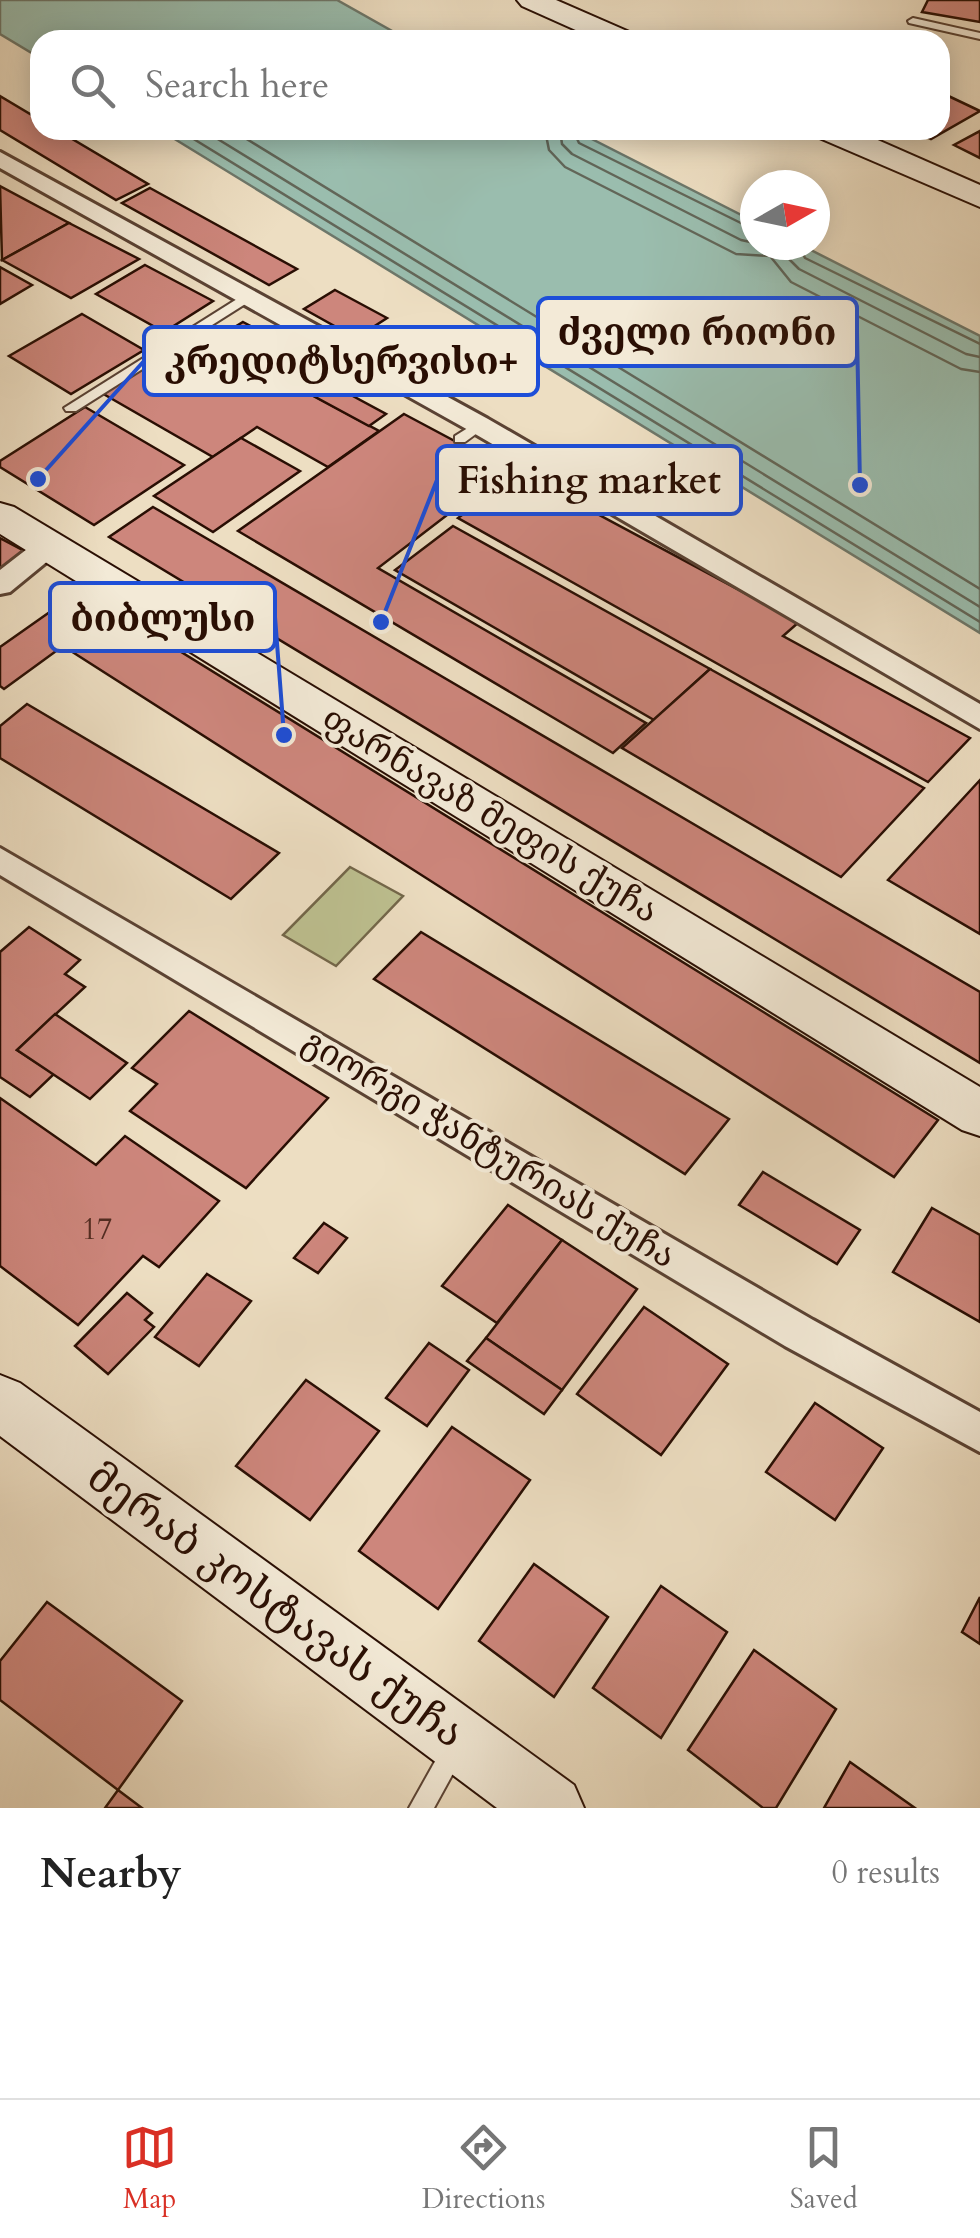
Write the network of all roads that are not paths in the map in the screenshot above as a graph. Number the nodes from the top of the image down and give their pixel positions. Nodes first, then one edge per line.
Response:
1 (532, 0) edge
2 (913, 21) dead end
3 (600, 30) edge
4 (980, 36) edge
5 (851, 140) edge
6 (0, 159) edge
7 (980, 197) edge
8 (245, 298) junction
9 (70, 408) dead end
10 (0, 516) edge
11 (50, 545) junction
12 (0, 585) edge
13 (980, 718) edge
14 (0, 860) edge
15 (980, 1114) edge
16 (0, 1402) edge
17 (980, 1433) edge
18 (459, 1740) junction
19 (421, 1808) edge
20 (551, 1808) edge

1 - 3 main road
2 - 4 lane
5 - 7 main road
6 - 8 street
8 - 9 lane
8 - 13 street
10 - 11 main road, ფარნავაზ მეფის ქუჩა
11 - 12 street
11 - 15 main road, ფარნავაზ მეფის ქუჩა
14 - 17 street, გიორგი ჭანტურიას ქუჩა
16 - 18 main road, მერაბ კოსტავას ქუჩა
18 - 19 lane
18 - 20 main road, მერაბ კოსტავას ქუჩა

